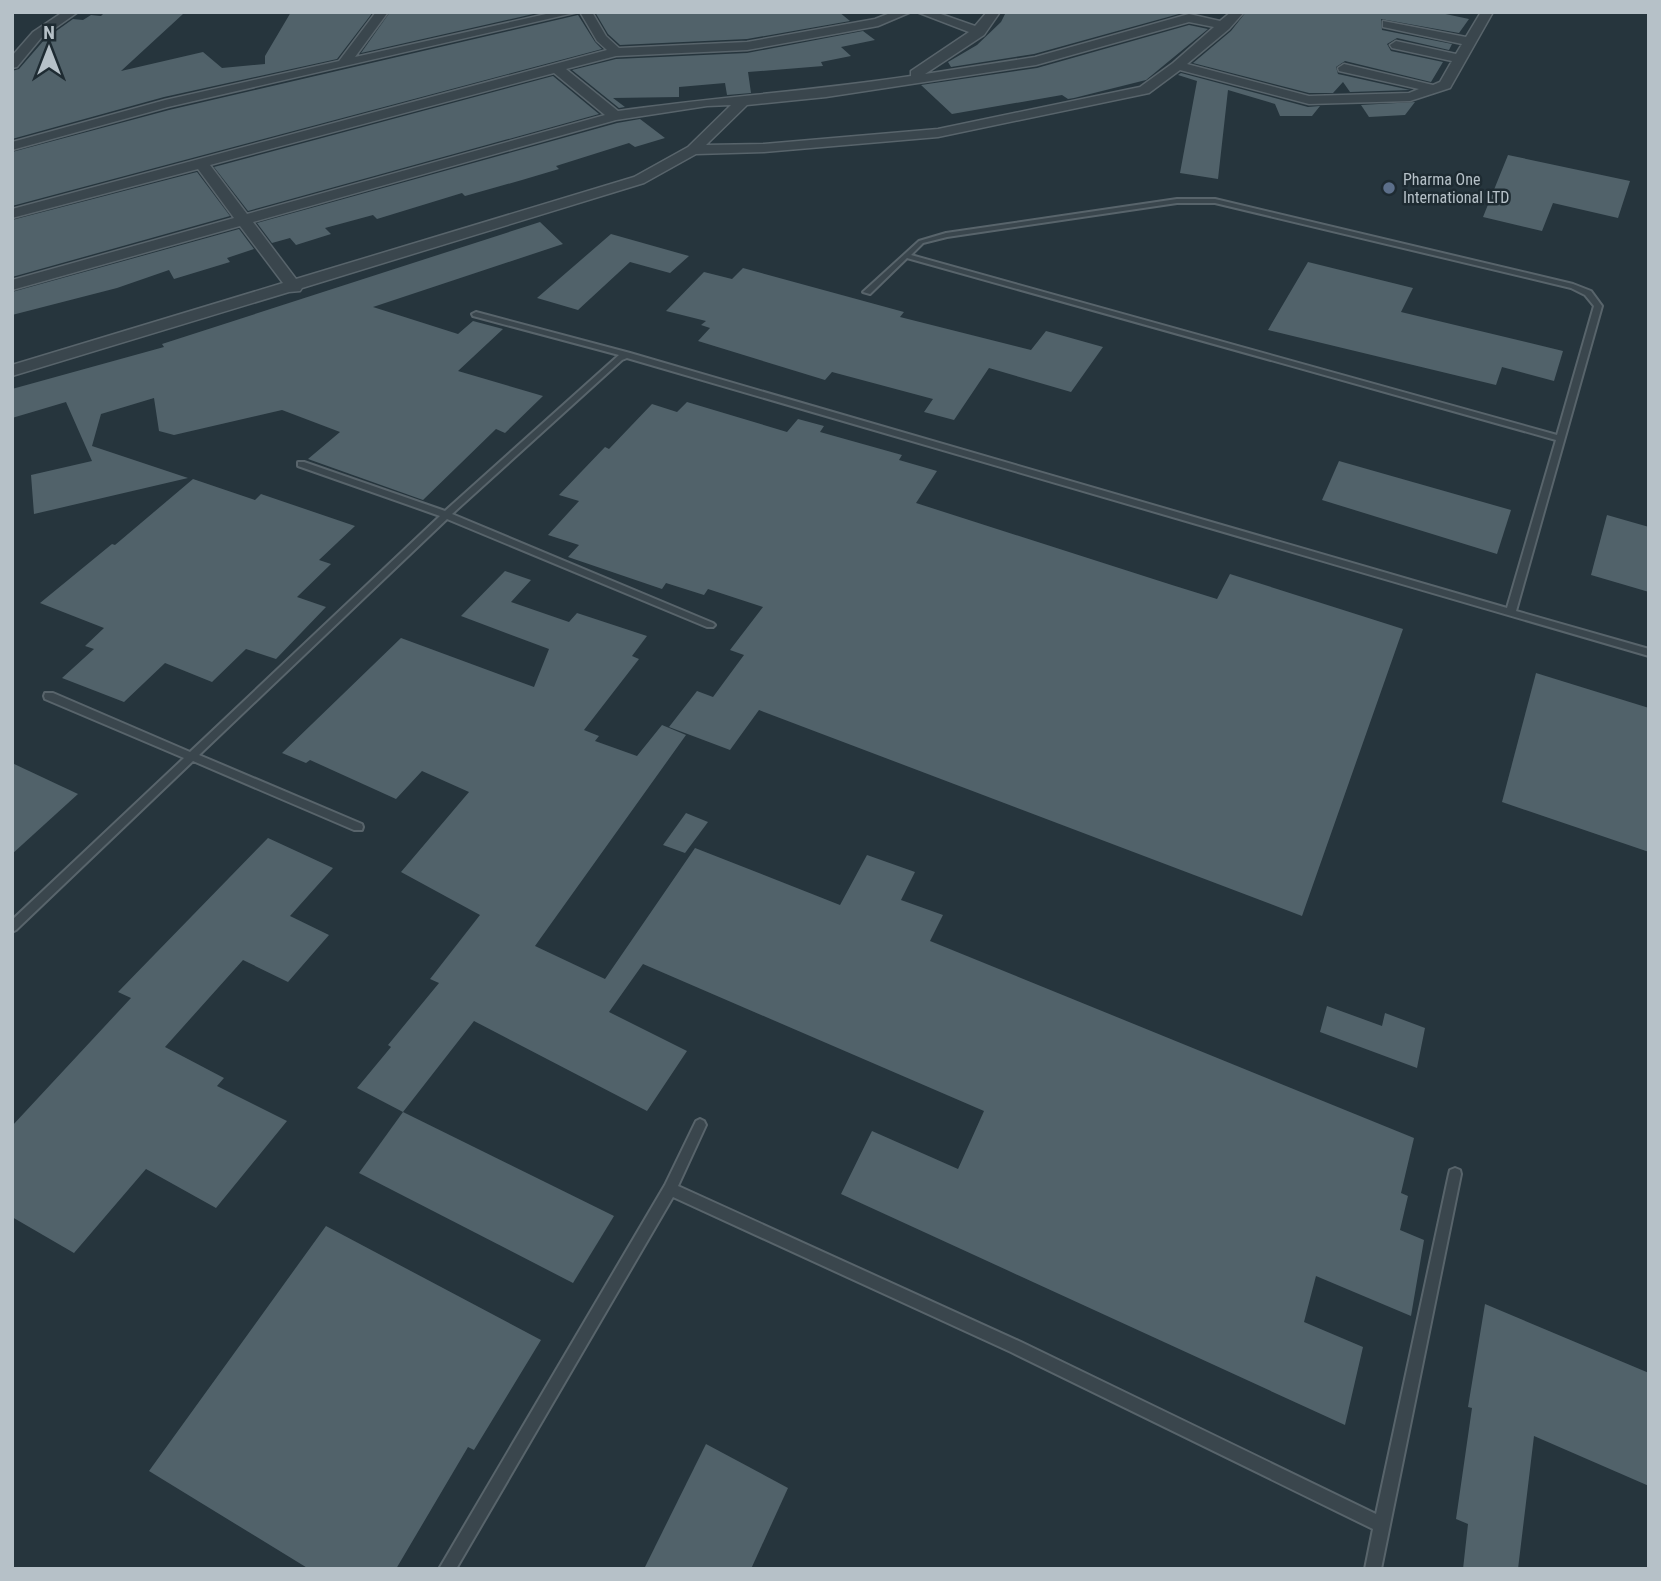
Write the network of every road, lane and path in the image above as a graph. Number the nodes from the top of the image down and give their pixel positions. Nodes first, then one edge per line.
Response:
1 (72, 12) edge
2 (382, 12) edge
3 (572, 12) edge
4 (586, 12) edge
5 (905, 12) edge
6 (922, 12) edge
7 (993, 12) edge
8 (1238, 12) edge
9 (1487, 12) edge
10 (1387, 24) dead end
11 (1225, 26) junction
12 (980, 32) junction
13 (1472, 41) junction
14 (1396, 45) dead end
15 (617, 52) junction
16 (1461, 58) junction
17 (344, 63) junction
18 (12, 64) edge
19 (1178, 66) junction
20 (555, 67) junction
21 (1344, 68) dead end
22 (907, 79) junction
23 (1434, 89) junction
24 (743, 101) junction
25 (615, 117) junction
26 (12, 146) edge
27 (693, 150) junction
28 (201, 163) junction
29 (12, 214) edge
30 (242, 219) junction
31 (907, 256) junction
32 (12, 285) edge
33 (294, 288) junction
34 (867, 292) dead end
35 (476, 314) dead end
36 (627, 355) junction
37 (12, 371) edge
38 (1561, 439) junction
39 (301, 464) dead end
40 (446, 514) junction
41 (1511, 612) junction
42 (710, 625) dead end
43 (1649, 653) edge
44 (49, 696) dead end
45 (192, 757) junction
46 (358, 827) dead end
47 (12, 928) edge
48 (700, 1125) dead end
49 (1455, 1174) dead end
50 (670, 1189) junction
51 (1381, 1525) junction
52 (447, 1569) edge
53 (1373, 1569) edge

1 - 18 street
2 - 17 street
3 - 17 street
4 - 15 street
5 - 15 street
6 - 12 street
7 - 12 street
8 - 11 street
9 - 13 street
10 - 13 street
11 - 19 street
11 - 22 street
12 - 22 street
13 - 16 street
14 - 16 street
15 - 20 street
16 - 23 street
17 - 26 street
19 - 23 street
19 - 27 street
20 - 25 street
20 - 28 street
21 - 23 street
22 - 24 street
24 - 25 street
24 - 27 street
25 - 30 street
27 - 33 street
28 - 29 street
28 - 30 street
30 - 32 street
30 - 33 street
31 - 34 lane
31 - 38 lane
31 - 38 lane
33 - 37 street
35 - 36 lane
36 - 40 lane
36 - 41 lane
38 - 41 lane
39 - 40 lane
40 - 42 lane
40 - 45 lane
41 - 43 lane
44 - 45 lane
45 - 46 lane
45 - 47 lane
48 - 50 lane
49 - 51 lane
50 - 51 lane
50 - 52 lane
51 - 53 lane

